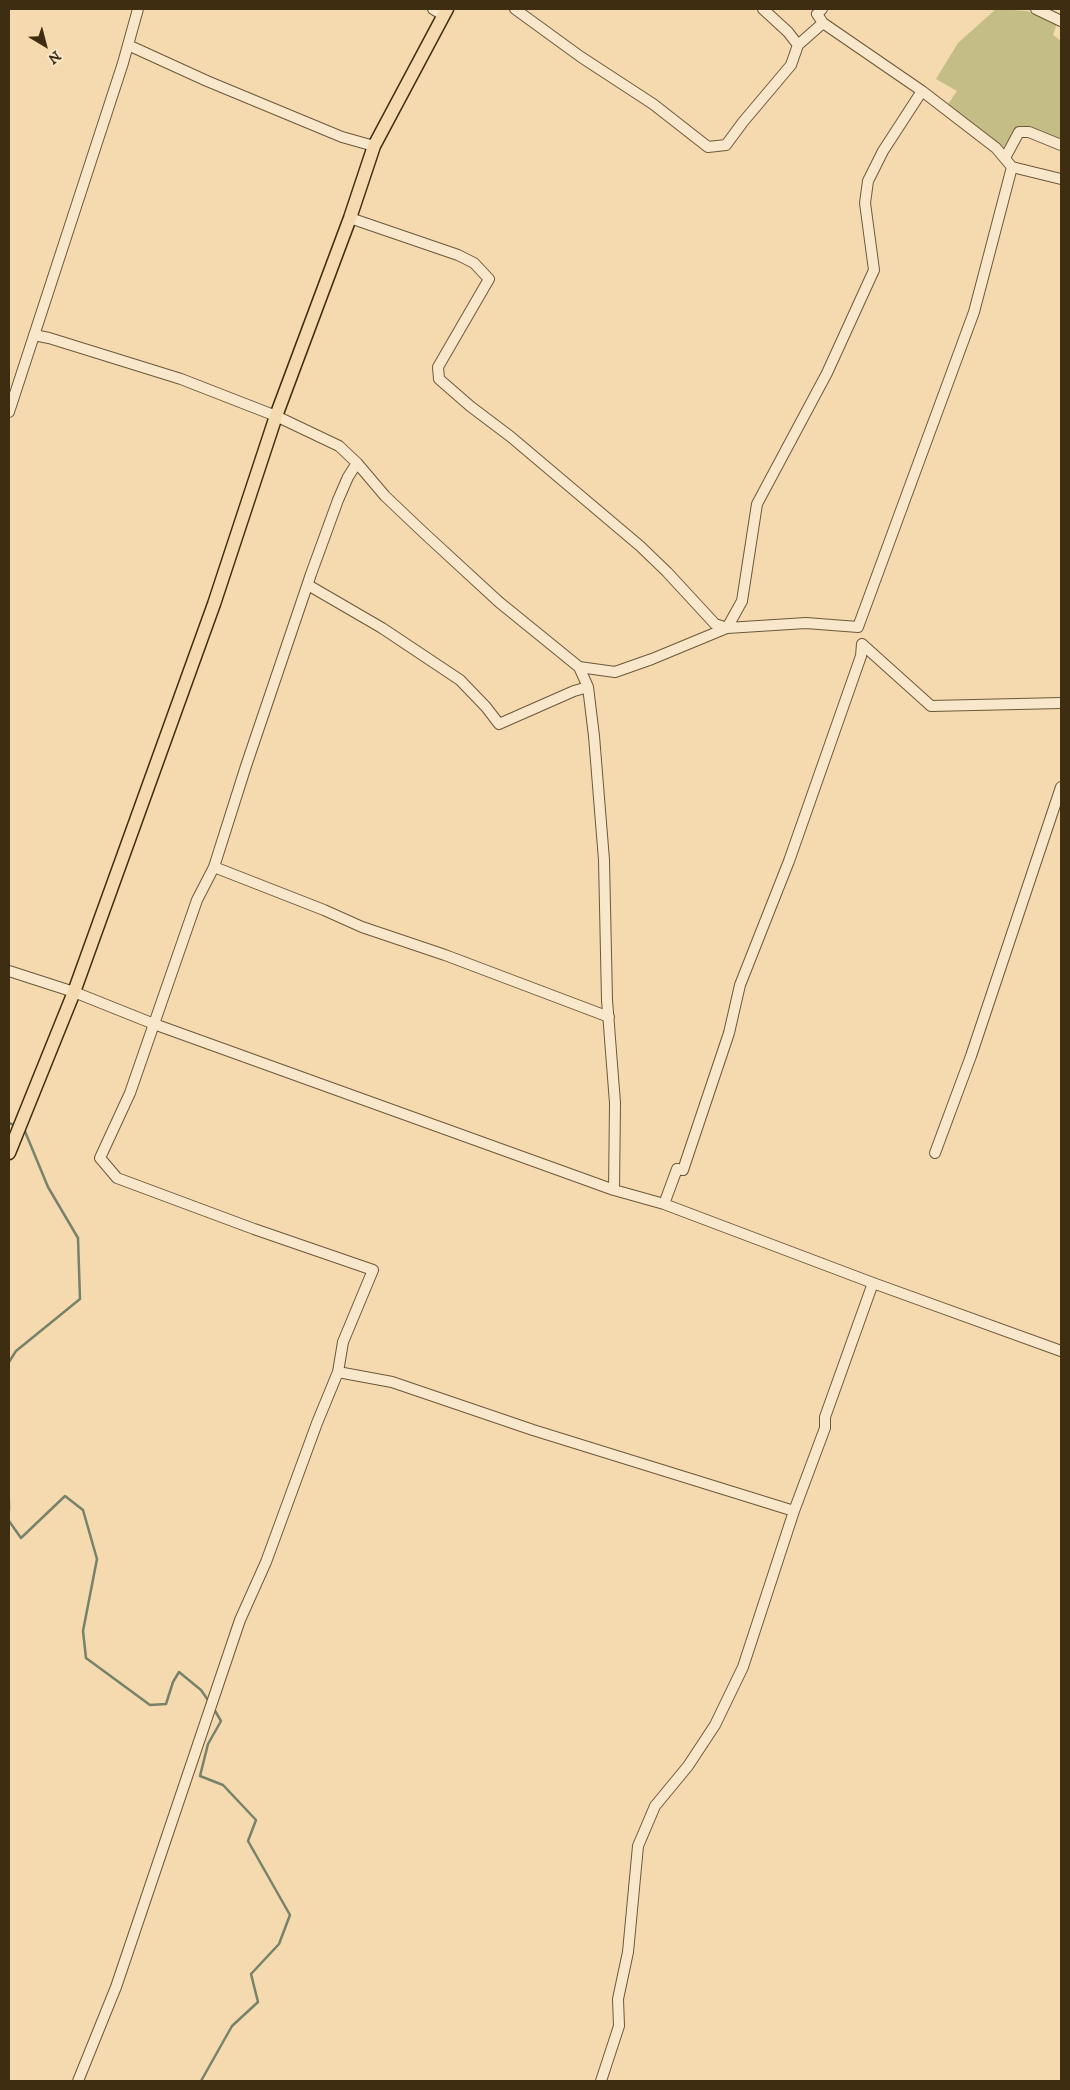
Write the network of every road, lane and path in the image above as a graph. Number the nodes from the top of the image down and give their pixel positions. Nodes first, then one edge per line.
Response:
1 (138, 9) edge
2 (514, 9) edge
3 (762, 9) edge
4 (822, 9) edge
5 (1036, 9) edge
6 (441, 11) edge
7 (1061, 20) edge
8 (823, 23) junction
9 (798, 44) junction
10 (128, 45) junction
11 (922, 91) junction
12 (1061, 145) edge
13 (374, 146) junction
14 (1005, 158) junction
15 (1012, 167) junction
16 (1061, 179) edge
17 (350, 218) junction
18 (34, 336) junction
19 (9, 412) edge
20 (276, 416) junction
21 (357, 463) junction
22 (308, 585) junction
23 (727, 628) junction
24 (579, 667) junction
25 (588, 687) junction
26 (1061, 703) edge
27 (1061, 787) edge
28 (214, 868) junction
29 (9, 971) edge
30 (74, 992) junction
31 (609, 1016) junction
32 (154, 1024) junction
33 (9, 1153) edge
34 (935, 1153) dead end
35 (614, 1190) junction
36 (664, 1204) junction
37 (873, 1283) junction
38 (1061, 1351) edge
39 (338, 1372) junction
40 (794, 1511) junction
41 (78, 2081) edge
42 (601, 2081) edge

1 - 10 street
2 - 9 street
3 - 9 street
4 - 8 street
5 - 7 street
6 - 13 main road
8 - 9 street
8 - 11 street
10 - 13 street
10 - 18 street
11 - 14 street
11 - 23 street
12 - 14 street
13 - 17 main road
14 - 15 street
15 - 16 street
15 - 23 street
17 - 20 main road
17 - 23 street
18 - 19 street
18 - 20 street
20 - 21 street
20 - 30 main road
21 - 22 street
21 - 24 street
22 - 25 street
22 - 28 street
23 - 24 street
24 - 25 street
25 - 31 street
26 - 36 street
27 - 34 street
28 - 31 street
28 - 32 street
29 - 30 street
30 - 32 street
30 - 33 main road
31 - 35 street
32 - 35 street
32 - 39 street
35 - 36 street
36 - 37 street
37 - 38 street
37 - 40 street
39 - 40 street
39 - 41 street
40 - 42 street

